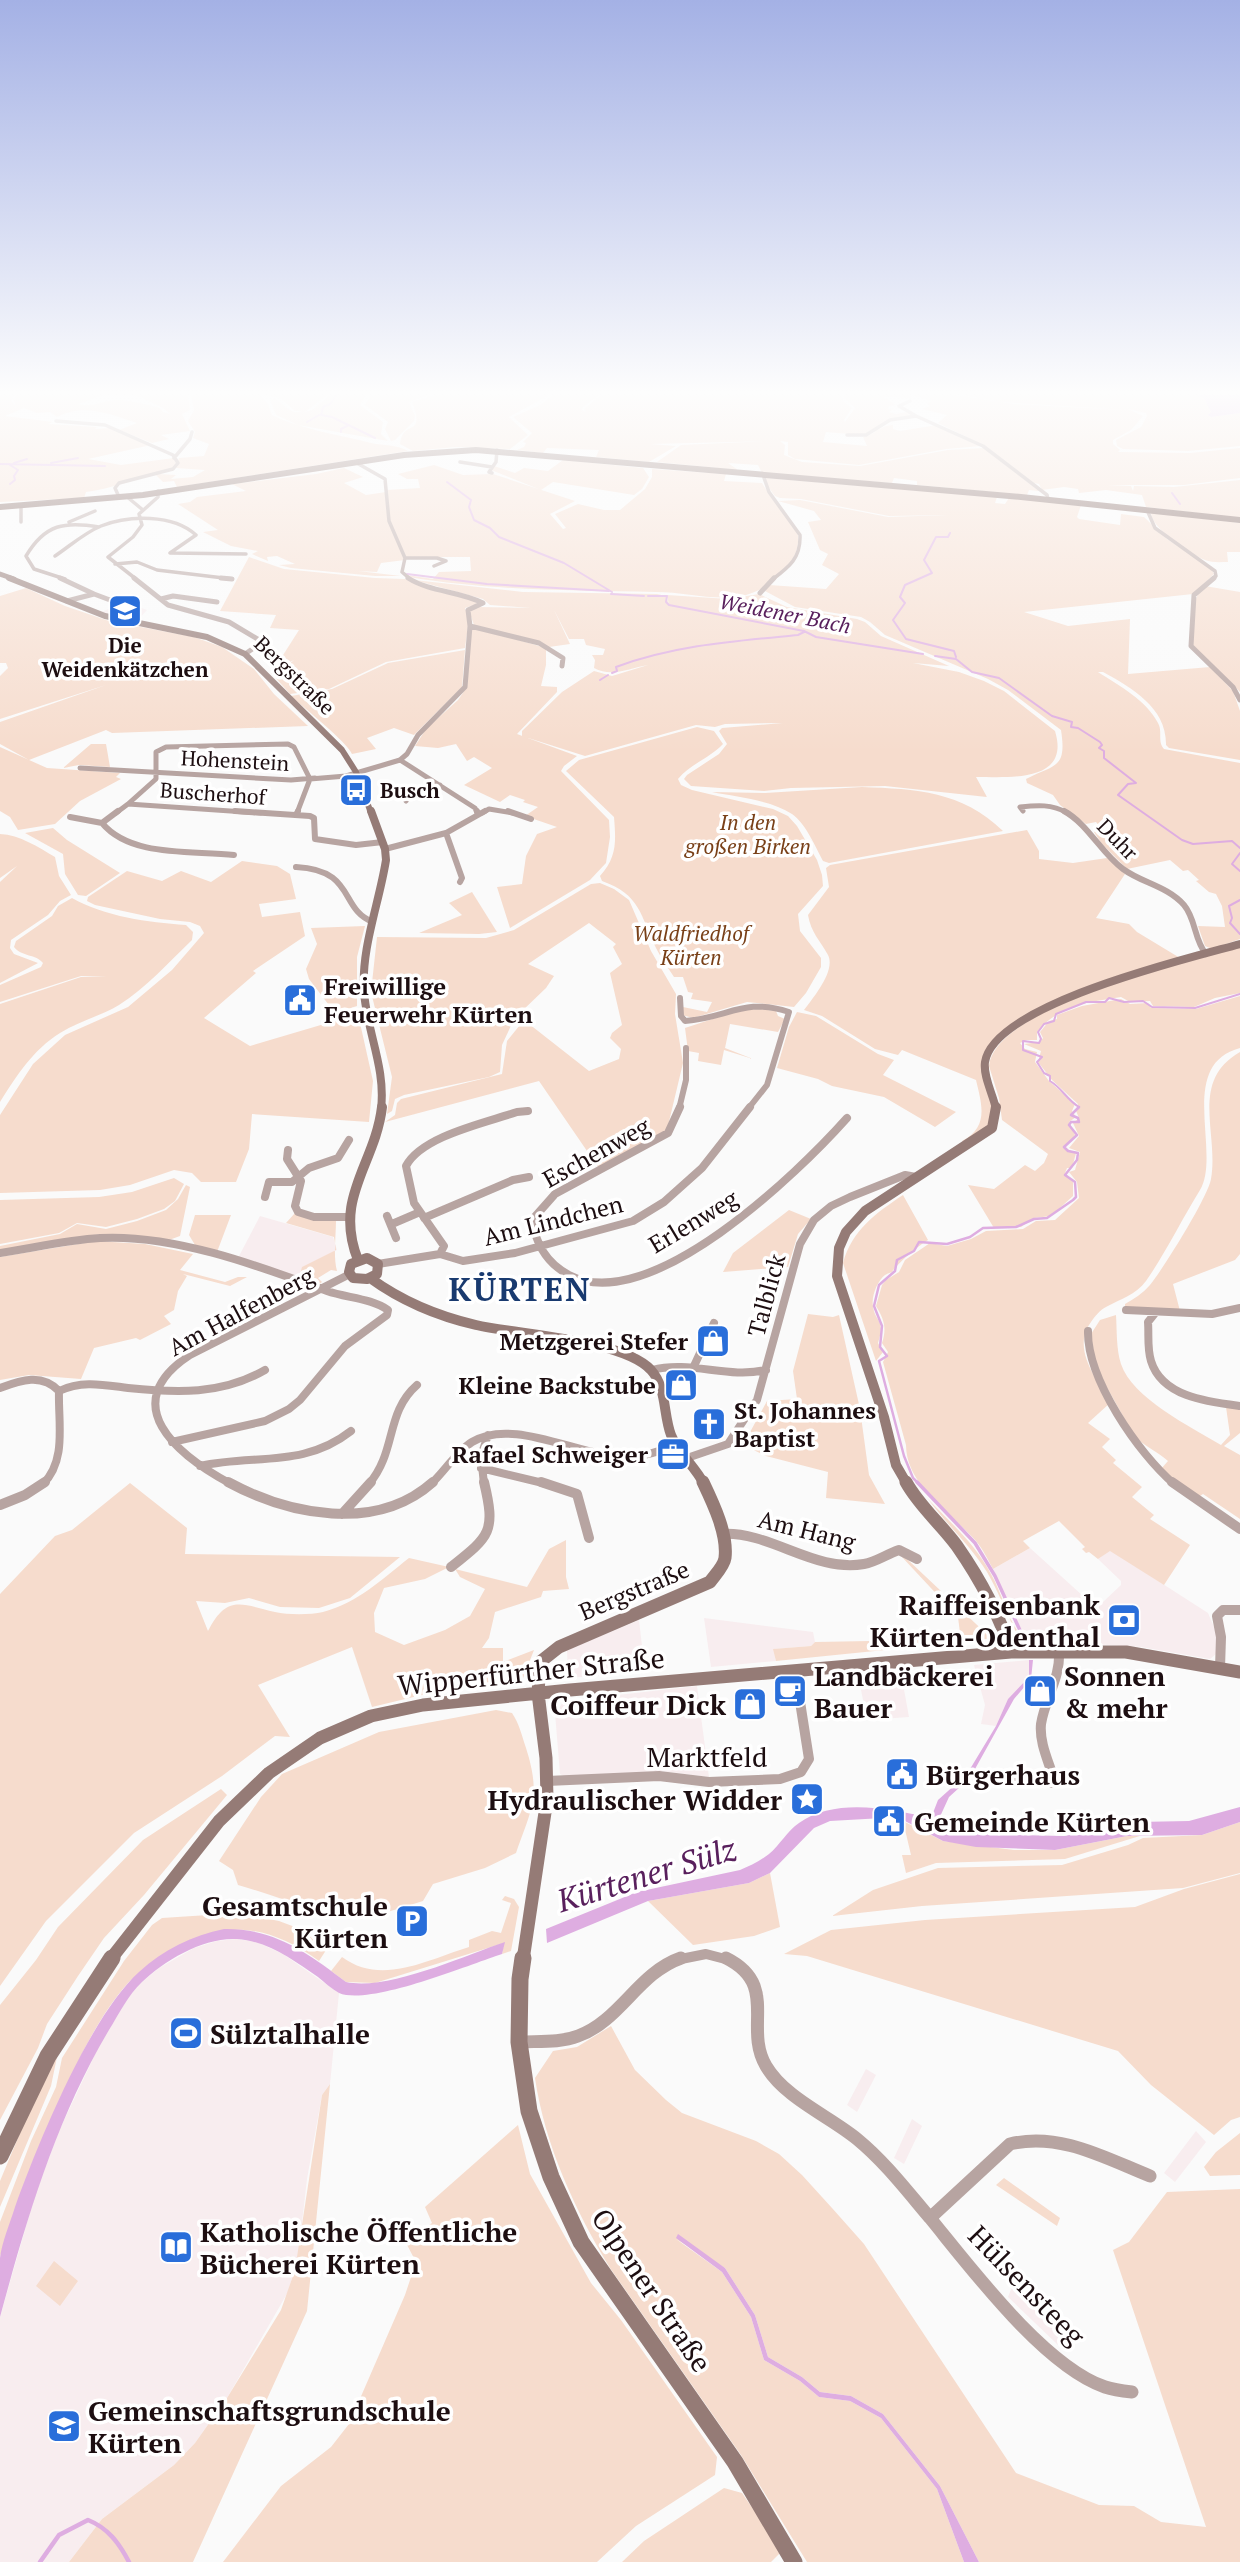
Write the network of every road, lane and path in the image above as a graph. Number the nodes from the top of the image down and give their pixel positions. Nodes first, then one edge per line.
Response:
1 (21, 515) edge
2 (88, 515) edge
3 (139, 515) edge
4 (389, 515) edge
5 (784, 515) edge
6 (1147, 515) edge
7 (1189, 515) edge
8 (1240, 520) edge
9 (141, 521) junction
10 (21, 522) dead end
11 (69, 522) junction
12 (100, 527) junction
13 (246, 554) dead end
14 (55, 556) dead end
15 (405, 558) junction
16 (115, 564) junction
17 (434, 566) dead end
18 (0, 574) edge
19 (232, 579) dead end
20 (760, 593) dead end
21 (94, 594) junction
22 (161, 599) junction
23 (67, 601) junction
24 (217, 602) dead end
25 (118, 603) dead end
26 (470, 626) junction
27 (246, 654) junction
28 (562, 666) dead end
29 (1240, 700) edge
30 (400, 760) junction
31 (80, 768) dead end
32 (157, 772) junction
33 (356, 772) junction
34 (310, 779) junction
35 (440, 785) junction
36 (406, 802) dead end
37 (128, 804) junction
38 (1023, 811) dead end
39 (296, 814) junction
40 (478, 814) junction
41 (70, 817) dead end
42 (531, 819) dead end
43 (102, 823) junction
44 (446, 833) junction
45 (384, 846) junction
46 (234, 855) dead end
47 (296, 867) dead end
48 (460, 882) dead end
49 (373, 922) junction
50 (1240, 944) edge
51 (1206, 954) junction
52 (680, 999) dead end
53 (685, 1048) dead end
54 (528, 1111) dead end
55 (847, 1118) dead end
56 (349, 1140) dead end
57 (288, 1150) dead end
58 (299, 1176) junction
59 (529, 1177) dead end
60 (916, 1177) junction
61 (265, 1197) dead end
62 (422, 1215) junction
63 (387, 1216) dead end
64 (349, 1217) junction
65 (392, 1224) junction
66 (396, 1238) dead end
67 (540, 1247) junction
68 (0, 1253) edge
69 (440, 1254) junction
70 (358, 1260) junction
71 (378, 1264) junction
72 (350, 1274) junction
73 (370, 1278) junction
74 (321, 1289) junction
75 (1240, 1308) edge
76 (1126, 1310) dead end
77 (1156, 1312) junction
78 (714, 1323) dead end
79 (1088, 1331) dead end
80 (694, 1366) junction
81 (265, 1370) dead end
82 (652, 1370) junction
83 (766, 1370) junction
84 (417, 1385) dead end
85 (0, 1388) edge
86 (157, 1389) junction
87 (59, 1391) junction
88 (1240, 1406) edge
89 (351, 1431) dead end
90 (488, 1436) junction
91 (172, 1442) junction
92 (676, 1445) junction
93 (687, 1458) junction
94 (200, 1466) junction
95 (481, 1468) junction
96 (0, 1504) edge
97 (342, 1514) junction
98 (1240, 1529) edge
99 (722, 1534) junction
100 (589, 1538) dead end
101 (917, 1559) dead end
102 (451, 1567) dead end
103 (1240, 1610) edge
104 (1059, 1650) junction
105 (1011, 1652) junction
106 (1220, 1668) junction
107 (795, 1670) junction
108 (1240, 1672) edge
109 (538, 1693) junction
110 (998, 1775) dead end
111 (547, 1781) junction
112 (519, 2042) junction
113 (0, 2156) edge
114 (1150, 2176) dead end
115 (930, 2218) junction
116 (1132, 2392) dead end
117 (794, 2562) edge

1 - 10 street
2 - 11 street
3 - 9 street
4 - 15 street
5 - 20 street
6 - 29 street
7 - 8 main road
9 - 12 street
9 - 13 street
9 - 16 street
11 - 12 street
11 - 21 street
12 - 14 street
15 - 17 street
15 - 26 street
16 - 19 street
16 - 22 street
18 - 23 main road, Bergstraße
21 - 23 street
21 - 25 street
22 - 24 street
22 - 27 street
23 - 27 main road, Bergstraße
26 - 28 street
26 - 30 street
27 - 33 main road, Bergstraße
30 - 33 street, Hohenstein
30 - 35 street
31 - 32 street, Hohenstein
32 - 34 street, Hohenstein
32 - 34 street, Hohenstein
32 - 37 street, Buscherhof
33 - 34 street, Hohenstein
33 - 45 main road, Bergstraße
34 - 39 street, Buscherhof
35 - 36 street
35 - 40 street
37 - 39 street, Buscherhof
37 - 43 street, Buscherhof
38 - 51 street, Duhr
39 - 45 street, Buscherhof
40 - 42 street
40 - 44 street
41 - 43 street
43 - 46 street
44 - 45 street
44 - 48 street
45 - 49 main road, Bergstraße
47 - 49 street
49 - 64 main road, Bergstraße
50 - 51 main road
51 - 60 main road
52 - 67 street, Am Lindchen
53 - 67 street, Eschenweg
54 - 62 street
55 - 67 street, Erlenweg
56 - 58 street
57 - 58 street
58 - 61 street
58 - 64 street
59 - 62 street
60 - 83 street, Talblick
60 - 105 main road
62 - 65 street
62 - 69 street
63 - 65 street
64 - 70 main road, Bergstraße
65 - 66 street
67 - 69 street, Am Lindchen
68 - 74 street
69 - 71 street, Am Lindchen
70 - 71 main road
70 - 72 main road
71 - 73 main road
72 - 73 main road
72 - 74 street, Am Halfenberg
73 - 82 main road
74 - 86 street, Am Halfenberg
74 - 91 street
75 - 77 street
76 - 77 street
77 - 88 street
78 - 80 street
79 - 98 street
80 - 82 street
80 - 83 street
81 - 86 street
82 - 92 main road, Bergstraße
83 - 93 street, Talblick
84 - 97 street
85 - 87 street
86 - 87 street
86 - 91 street, Am Halfenberg
87 - 96 street
89 - 94 street
90 - 92 street
90 - 95 street
90 - 97 street, Am Halfenberg
91 - 94 street, Am Halfenberg
92 - 93 main road, Bergstraße
93 - 99 main road, Bergstraße
94 - 97 street, Am Halfenberg
95 - 100 street
95 - 102 street
99 - 101 street, Am Hang
99 - 109 main road, Bergstraße
103 - 106 street
104 - 105 main road, Wipperfürther Straße
104 - 106 main road, Wipperfürther Straße
104 - 110 street
105 - 107 main road, Wipperfürther Straße
106 - 108 main road, Wipperfürther Straße
107 - 109 main road, Wipperfürther Straße
107 - 111 street, Marktfeld
109 - 111 main road, Olpener Straße
109 - 113 main road, Wipperfürther Straße
111 - 112 main road, Olpener Straße
112 - 115 street, Hülsensteeg
112 - 117 main road, Olpener Straße
114 - 115 street
115 - 116 street, Hülsensteeg

